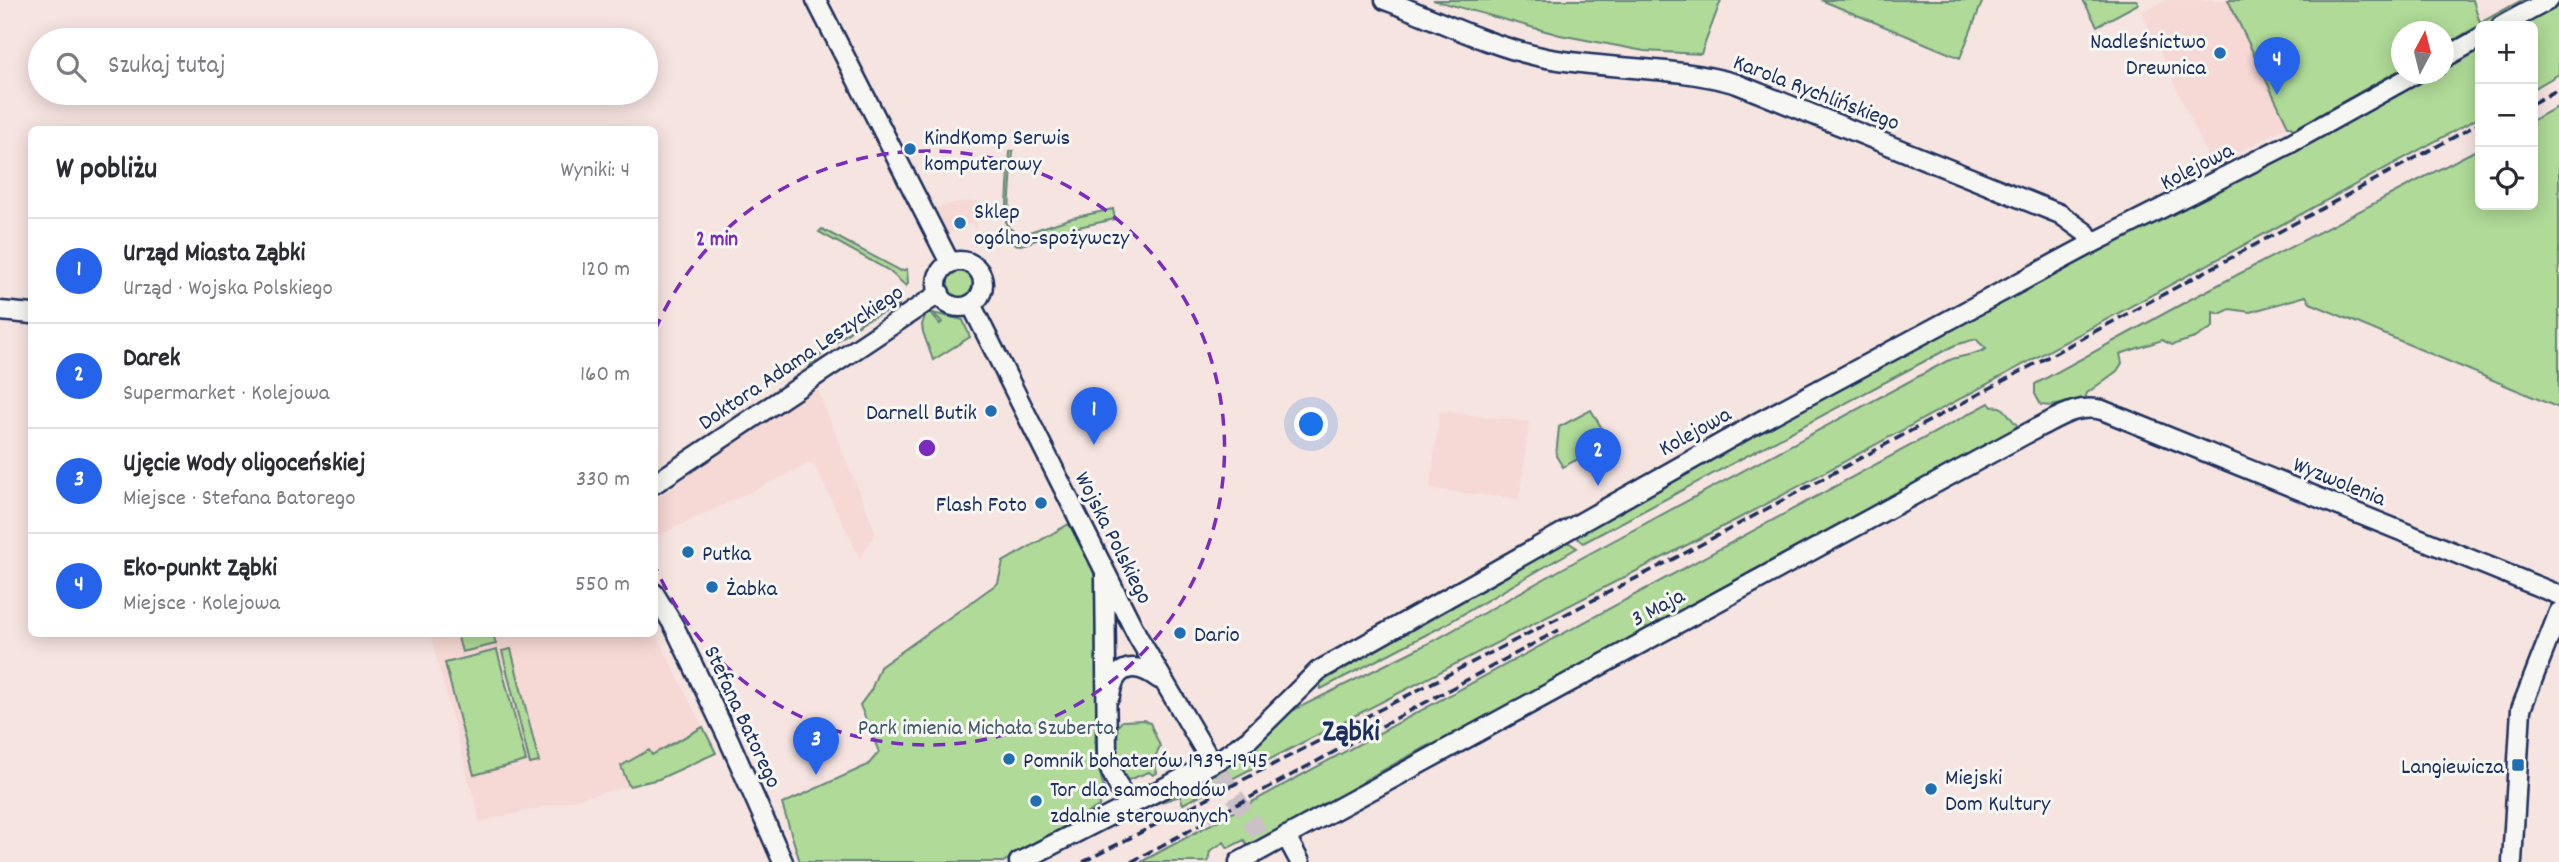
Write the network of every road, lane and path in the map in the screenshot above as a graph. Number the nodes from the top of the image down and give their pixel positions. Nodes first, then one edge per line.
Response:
1 (816, 0) edge
2 (1385, 0) edge
3 (2549, 0) edge
4 (2510, 21) edge
5 (2475, 40) edge
6 (2454, 52) edge
7 (2397, 84) edge
8 (2091, 244) junction
9 (950, 263) junction
10 (940, 293) junction
11 (971, 304) junction
12 (0, 311) edge
13 (28, 314) edge
14 (2102, 410) joint
15 (658, 481) edge
16 (1104, 567) junction
17 (2559, 595) edge
18 (658, 600) edge
19 (2559, 612) edge
20 (1162, 681) junction
21 (1107, 712) junction
22 (1205, 751) tunnel mouth
23 (1128, 806) junction
24 (1286, 836) junction
25 (783, 862) edge
26 (1019, 862) edge
27 (1241, 862) edge
28 (1300, 862) edge
29 (2512, 862) edge

1 - 9 street
2 - 8 street, Karola Rychlińskiego
3 - 4 street
5 - 6 street
7 - 8 street, Kolejowa
8 - 23 street, Kolejowa
9 - 10 street
9 - 11 street
10 - 11 street
10 - 15 street, Doktora Adama Leszyckiego
11 - 16 street, Wojska Polskiego
12 - 13 street
14 - 17 street, Wyzwolenia
14 - 24 street, 3 Maja
16 - 20 street, Wojska Polskiego
16 - 21 street
18 - 25 street, Stefana Batorego
19 - 29 street
20 - 21 street
20 - 22 street, Wojska Polskiego
21 - 23 street
23 - 26 street, Kolejowa
24 - 27 street, 3 Maja
24 - 28 street

